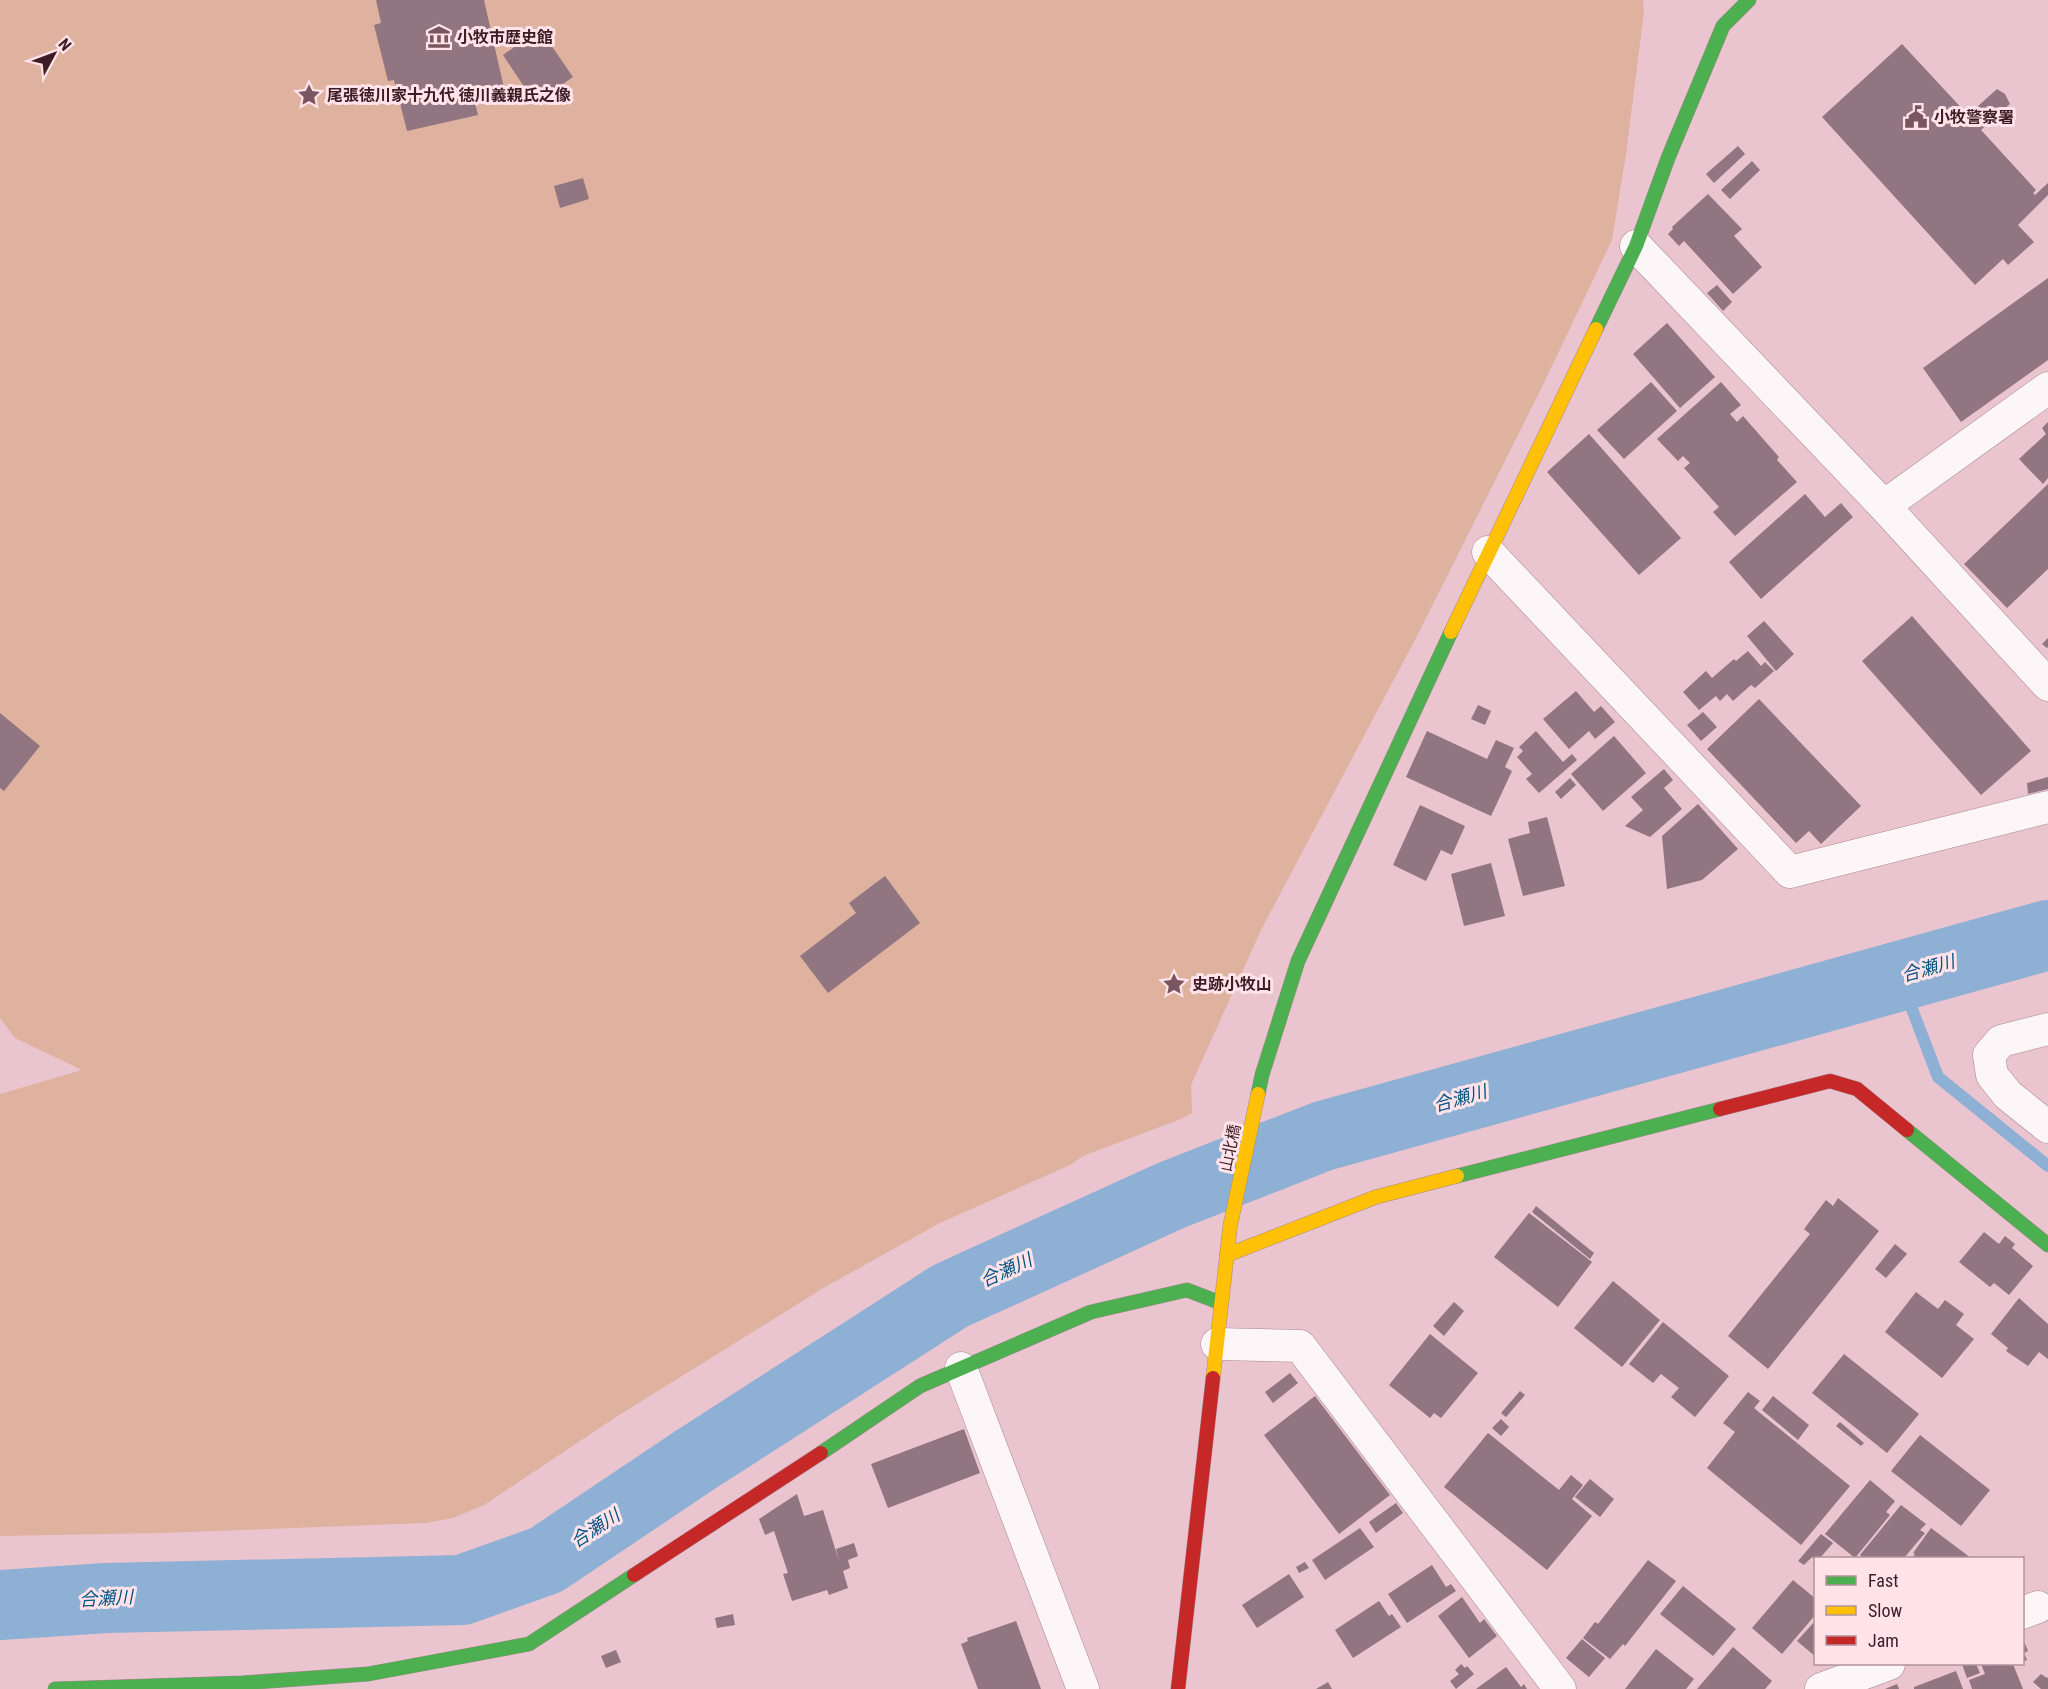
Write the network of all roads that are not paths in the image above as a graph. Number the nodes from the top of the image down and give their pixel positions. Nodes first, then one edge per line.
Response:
1 (1749, 0) edge
2 (1636, 246) junction
3 (2048, 388) edge
4 (1884, 506) junction
5 (1488, 552) junction
6 (2048, 685) edge
7 (2048, 807) edge
8 (2048, 1029) edge
9 (2048, 1127) edge
10 (2048, 1245) edge
11 (1227, 1255) junction
12 (1221, 1303) junction
13 (1217, 1344) junction
14 (961, 1368) junction
15 (1886, 1665) edge
16 (371, 1682) edge
17 (55, 1689) edge
18 (1083, 1689) edge
19 (1178, 1689) edge
20 (1560, 1689) edge
21 (1821, 1689) edge

1 - 2 street, 山北橋
2 - 4 street
2 - 5 street, 山北橋
3 - 4 street
4 - 6 street
5 - 7 street
5 - 11 street, 山北橋
8 - 9 street
10 - 11 street
11 - 12 street, 山北橋
12 - 13 street, 山北橋
12 - 14 street
13 - 19 street, 山北橋
13 - 20 street
14 - 16 street
14 - 18 street
15 - 21 street
16 - 17 street

